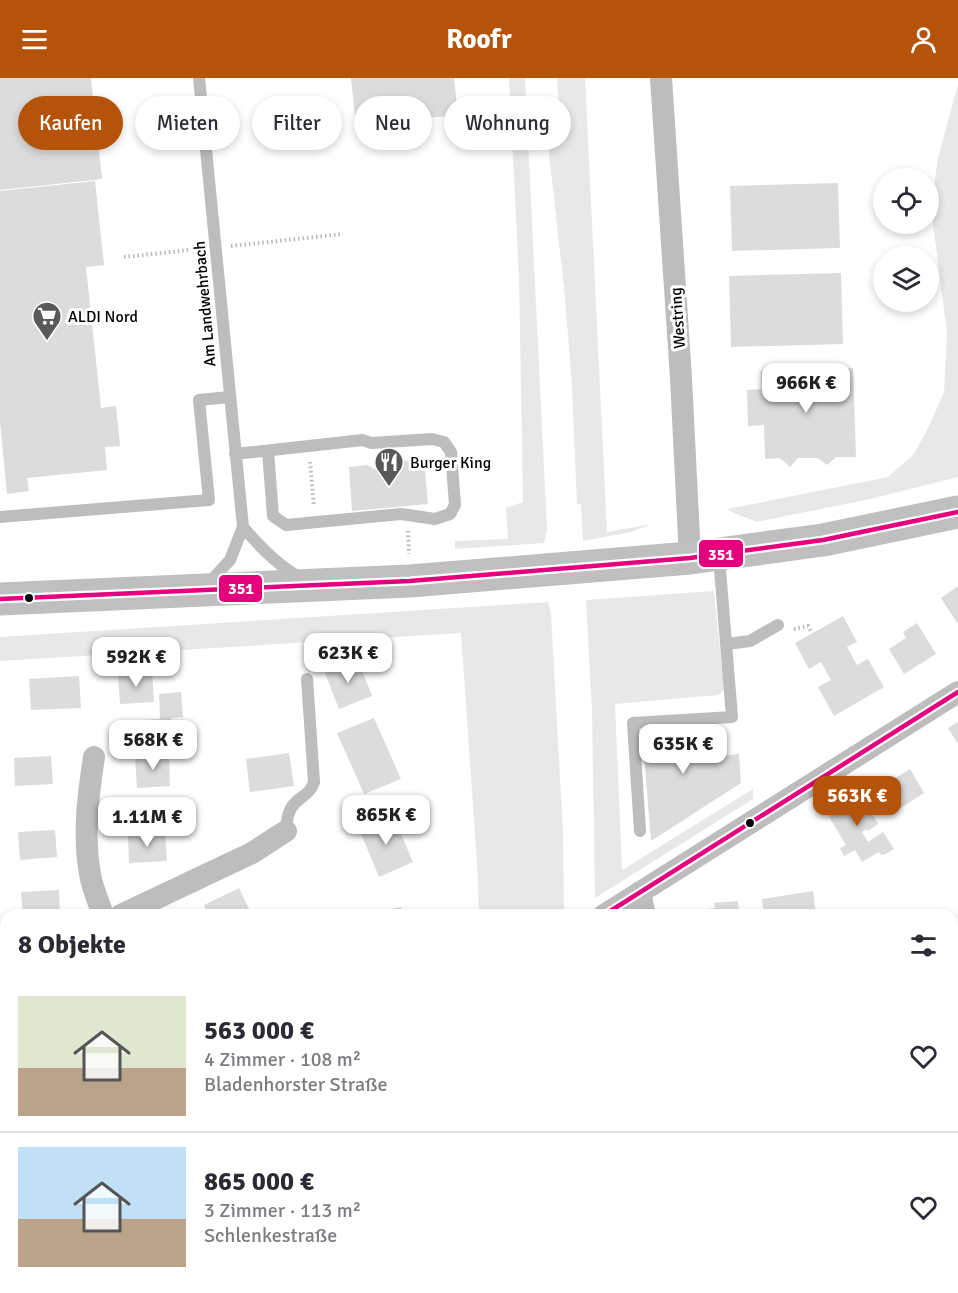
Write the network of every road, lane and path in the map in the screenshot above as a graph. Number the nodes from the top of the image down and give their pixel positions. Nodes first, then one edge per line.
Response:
1 (199, 78) edge
2 (661, 78) edge
3 (230, 397) junction
4 (268, 451) junction
5 (235, 454) junction
6 (958, 512) edge
7 (0, 517) edge
8 (243, 527) junction
9 (704, 557) junction
10 (316, 585) junction
11 (201, 591) junction
12 (0, 600) edge
13 (778, 625) dead end
14 (727, 644) junction
15 (307, 679) dead end
16 (958, 692) edge
17 (94, 757) dead end
18 (286, 831) joint
19 (640, 831) dead end
20 (640, 892) junction
21 (101, 909) edge
22 (135, 909) edge
23 (613, 909) edge
24 (644, 909) edge

1 - 3 lane, Am Landwehrbach
2 - 9 street, Westring
3 - 5 lane, Am Landwehrbach
3 - 7 lane
4 - 4 lane
4 - 5 lane
5 - 8 lane, Am Landwehrbach
6 - 9 main road
8 - 10 lane
8 - 11 lane, Am Landwehrbach
9 - 10 main road
9 - 14 lane
10 - 11 main road
11 - 12 main road
13 - 14 lane
14 - 19 lane
15 - 18 lane
16 - 20 street
17 - 21 street
18 - 22 street
20 - 23 street
20 - 24 street

